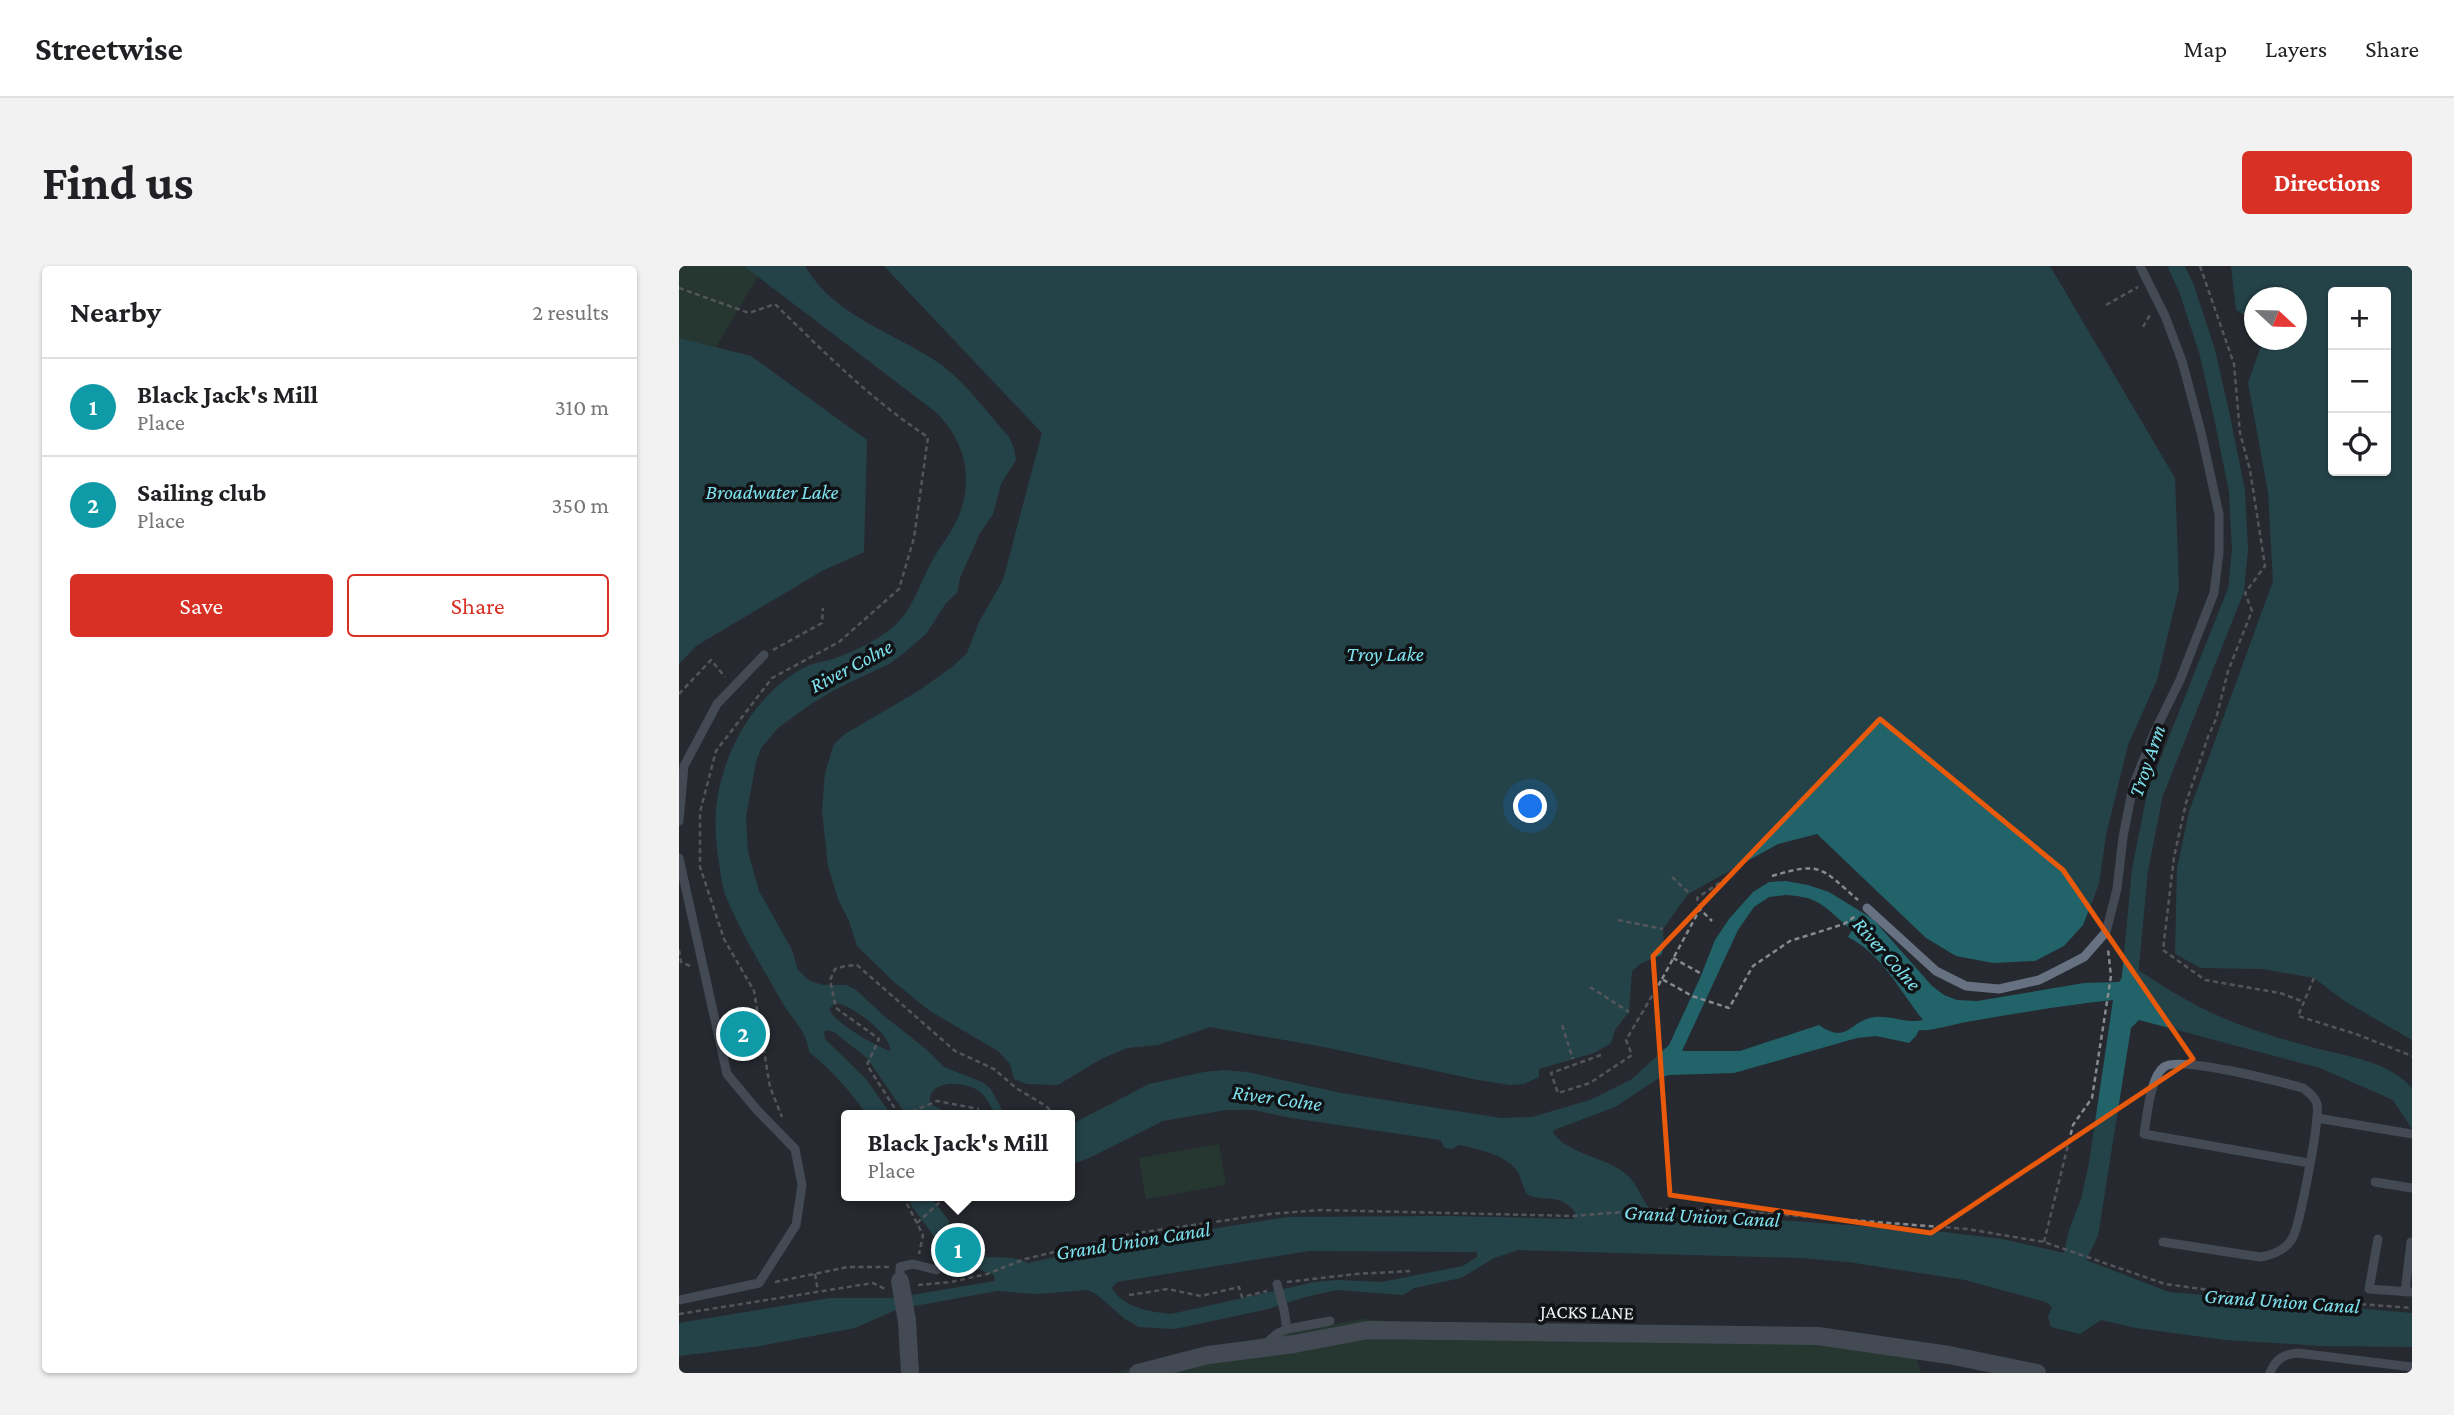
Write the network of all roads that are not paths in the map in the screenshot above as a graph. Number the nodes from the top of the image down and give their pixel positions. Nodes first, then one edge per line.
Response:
1 (2140, 266) edge
2 (764, 655) road end
3 (679, 821) edge
4 (679, 858) edge
5 (1864, 910) road end
6 (2317, 1118) junction
7 (2412, 1134) edge
8 (2309, 1163) junction
9 (2375, 1182) dead end
10 (2412, 1188) edge
11 (2378, 1239) dead end
12 (2164, 1242) dead end
13 (2411, 1242) edge
14 (937, 1270) dead end
15 (900, 1274) joint
16 (1278, 1287) road end
17 (2409, 1292) edge
18 (679, 1300) edge
19 (1331, 1321) dead end
20 (1287, 1329) junction
21 (1271, 1347) junction
22 (2412, 1367) edge
23 (910, 1373) edge
24 (1137, 1373) edge
25 (2036, 1373) edge
26 (2270, 1373) edge

1 - 5 lane
2 - 3 lane
4 - 18 lane
6 - 7 lane
6 - 8 lane
6 - 8 lane
8 - 12 lane
9 - 10 lane
11 - 17 lane
13 - 17 lane
14 - 15 lane
15 - 23 street, bridge
16 - 20 lane
19 - 20 lane
20 - 21 lane
21 - 24 street, JACKS LANE
21 - 25 street, JACKS LANE
22 - 26 lane

